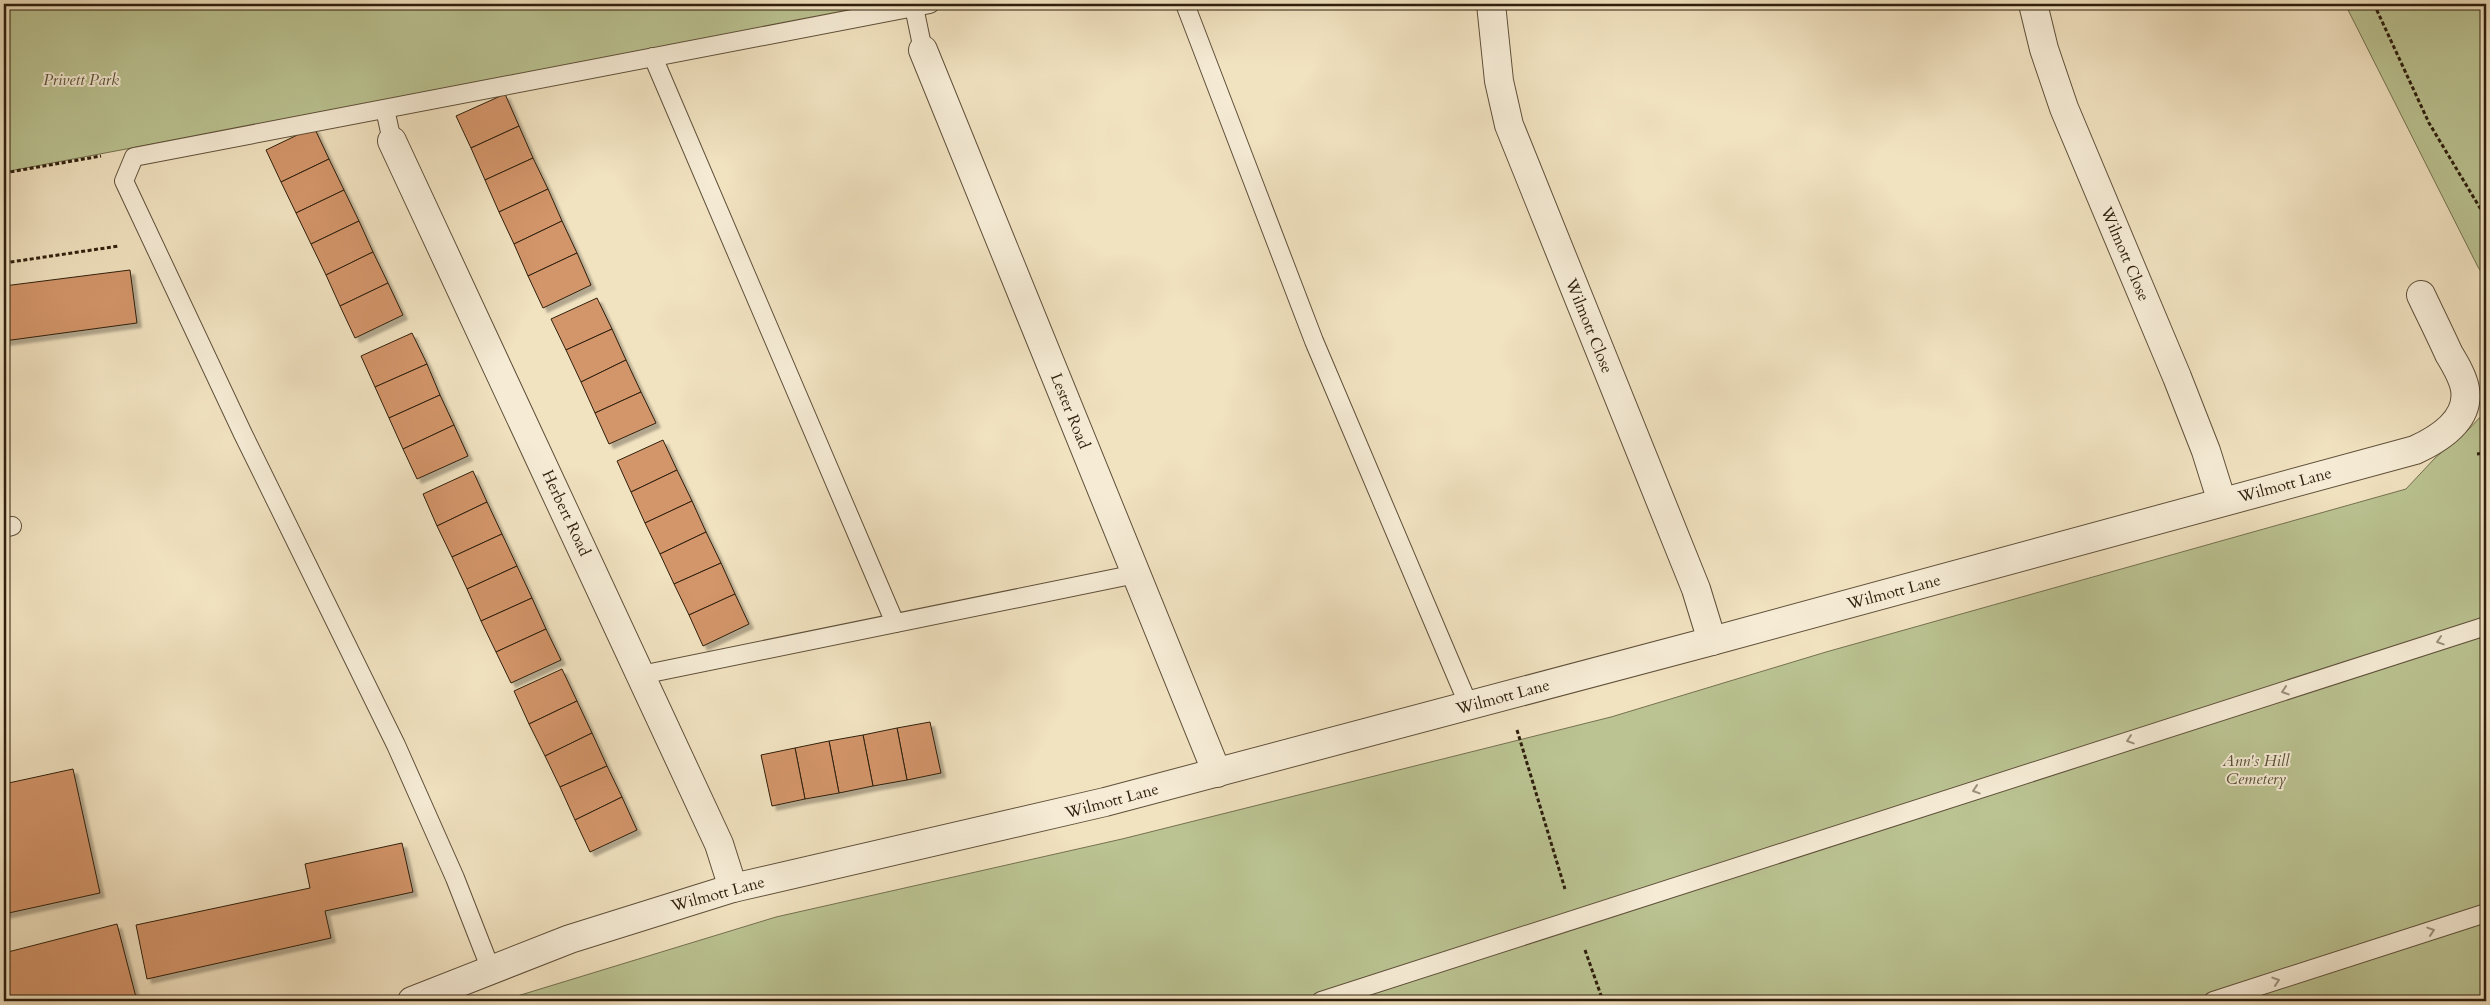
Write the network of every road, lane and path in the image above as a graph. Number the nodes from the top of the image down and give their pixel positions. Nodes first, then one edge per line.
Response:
1 (1185, 4) edge
2 (1491, 4) edge
3 (2032, 4) edge
4 (2374, 4) edge
5 (922, 5) edge
6 (923, 50) joint
7 (653, 58) junction
8 (385, 109) junction
9 (392, 141) joint
10 (134, 157) junction
11 (4, 173) edge
12 (2486, 218) edge
13 (152, 241) junction
14 (4, 263) edge
15 (2421, 295) dead end
16 (2222, 502) junction
17 (1136, 574) junction
18 (895, 624) junction
19 (2486, 626) edge
20 (1712, 641) junction
21 (641, 675) junction
22 (1506, 696) junction
23 (1469, 706) junction
24 (1217, 773) junction
25 (733, 888) junction
26 (2486, 913) edge
27 (1574, 920) junction
28 (491, 970) junction
29 (412, 1001) edge
30 (1321, 1001) edge
31 (1603, 1001) edge
32 (2213, 1001) edge

1 - 23 lane
2 - 20 street, Wilmott Close
3 - 16 street, Wilmott Close
4 - 12 path
5 - 6 lane
5 - 7 lane
6 - 17 street, Lester Road
7 - 8 lane
7 - 18 lane
8 - 9 lane
8 - 10 lane
9 - 21 street, Herbert Road
10 - 11 path
10 - 13 lane
13 - 14 path
13 - 28 lane
15 - 16 street, Wilmott Lane
16 - 20 street, Wilmott Lane
17 - 18 lane
17 - 24 street, Lester Road
18 - 21 lane
19 -> 27 lane
20 - 22 street, Wilmott Lane
21 - 25 street, Herbert Road
22 - 23 street, Wilmott Lane
22 - 27 path
23 - 24 street, Wilmott Lane
24 - 25 street, Wilmott Lane
25 - 28 street, Wilmott Lane
32 -> 26 lane
27 - 30 lane
27 - 31 path
28 - 29 street, Wilmott Lane

